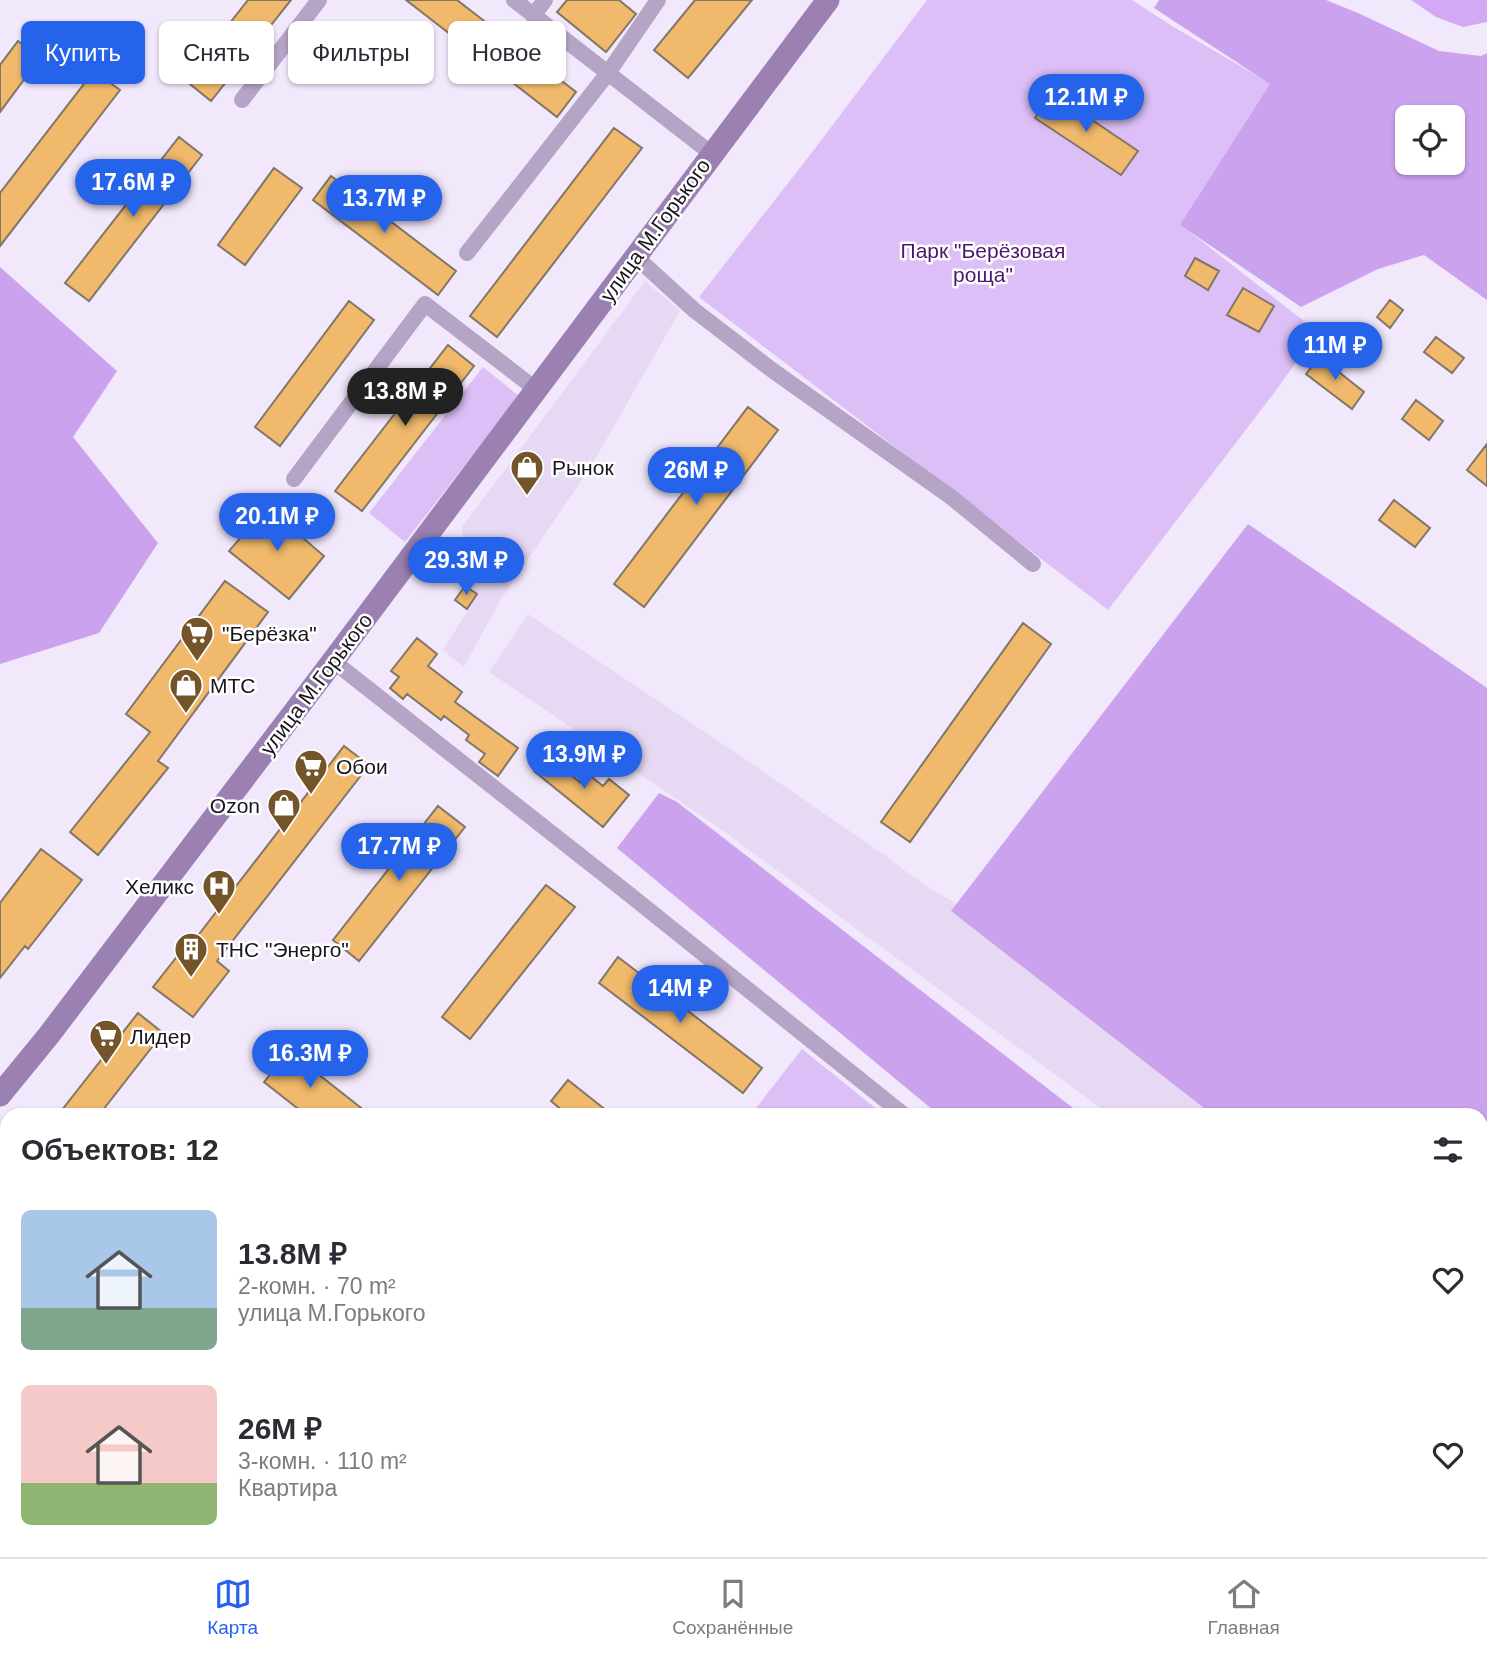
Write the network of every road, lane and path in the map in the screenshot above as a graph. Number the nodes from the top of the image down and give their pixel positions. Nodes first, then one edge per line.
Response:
1 (319, 0) edge
2 (514, 0) edge
3 (545, 0) edge
4 (658, 0) edge
5 (828, 0) edge
6 (533, 16) junction
7 (608, 73) junction
8 (242, 100) dead end
9 (712, 154) junction
10 (467, 253) dead end
11 (636, 257) junction
12 (537, 390) junction
13 (294, 479) dead end
14 (1033, 564) dead end
15 (333, 661) junction
16 (0, 1096) edge
17 (895, 1108) edge

1 - 8 street
2 - 6 street
3 - 6 street
4 - 7 street
5 - 9 main road, улица М.Горького
6 - 7 street
7 - 9 street
7 - 10 street
9 - 11 main road, улица М.Горького
11 - 12 main road, улица М.Горького
11 - 14 street
12 - 13 street
12 - 15 main road, улица М.Горького
15 - 16 main road, улица М.Горького
15 - 17 street

